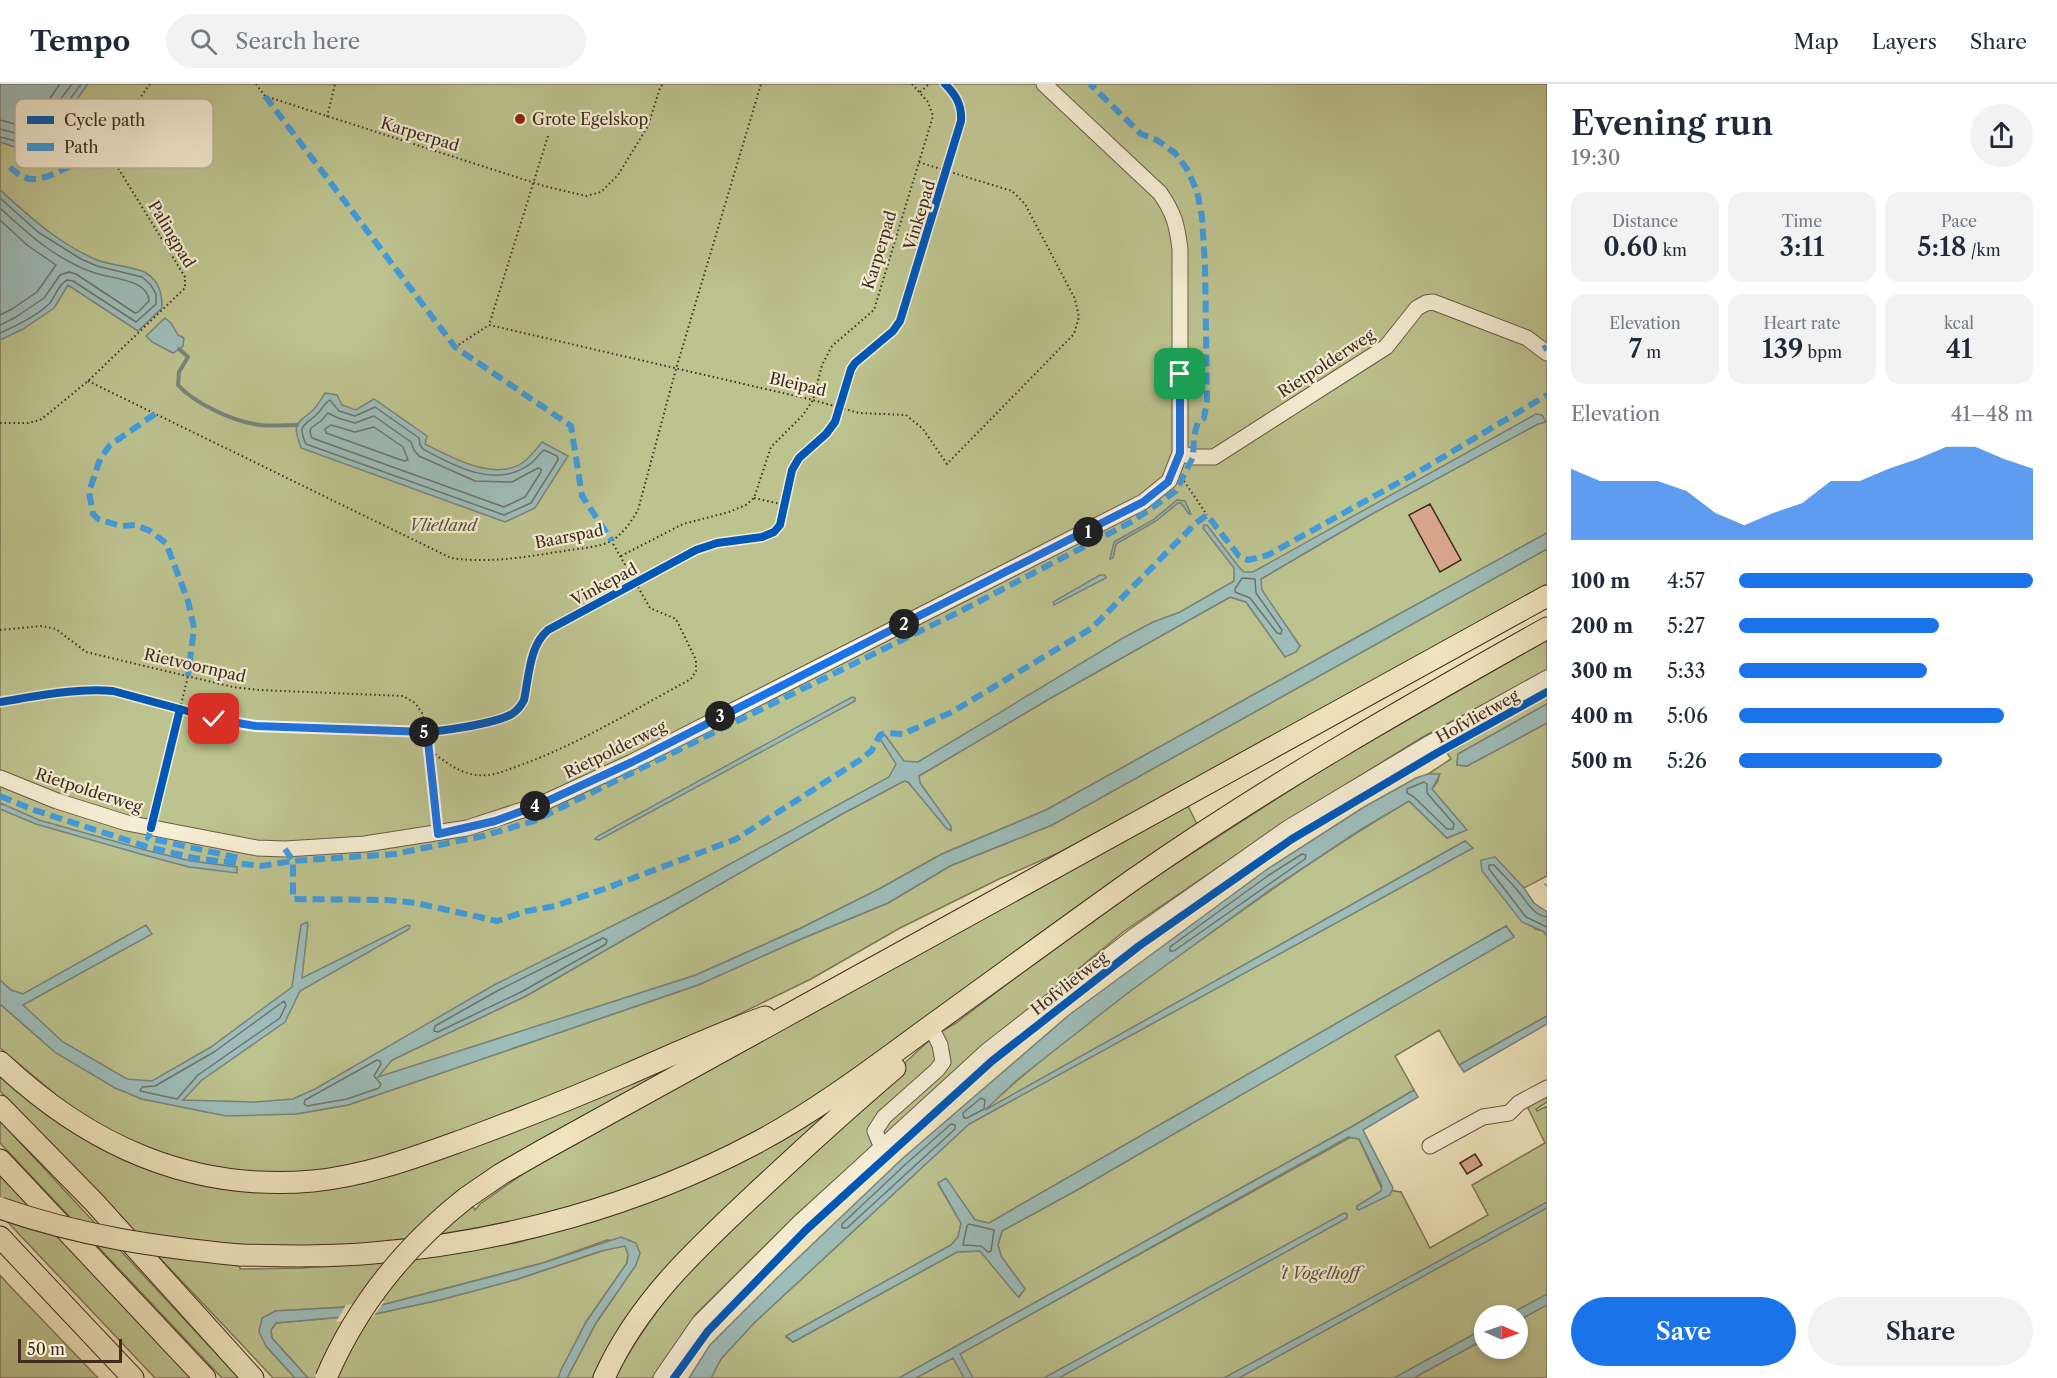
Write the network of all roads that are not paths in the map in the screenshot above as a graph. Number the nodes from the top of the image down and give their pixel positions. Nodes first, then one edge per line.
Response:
1 (1044, 84) edge
2 (1547, 353) edge
3 (1180, 453) junction
4 (1547, 596) edge
5 (1547, 628) edge
6 (1547, 678) edge
7 (0, 778) edge
8 (1023, 960) junction
9 (819, 998) junction
10 (935, 1035) junction
11 (0, 1062) edge
12 (1547, 1088) edge
13 (0, 1106) edge
14 (1430, 1146) dead end
15 (882, 1148) junction
16 (0, 1160) edge
17 (0, 1208) edge
18 (0, 1237) edge
19 (133, 1378) edge
20 (205, 1378) edge
21 (252, 1378) edge
22 (326, 1378) edge
23 (604, 1378) edge
24 (661, 1378) edge

1 - 3 street, Rietpolderweg
2 - 3 street, Rietpolderweg
3 - 7 street, Rietpolderweg
4 - 9 highway
5 - 8 highway
6 - 15 street, Hofvlietweg
8 - 10 highway
8 - 17 highway, bridge
9 - 11 highway
9 - 22 highway, bridge
10 - 15 street
10 - 23 highway
12 - 14 street
13 - 21 highway
15 - 24 street, Hofvlietweg
16 - 20 highway
18 - 19 highway

